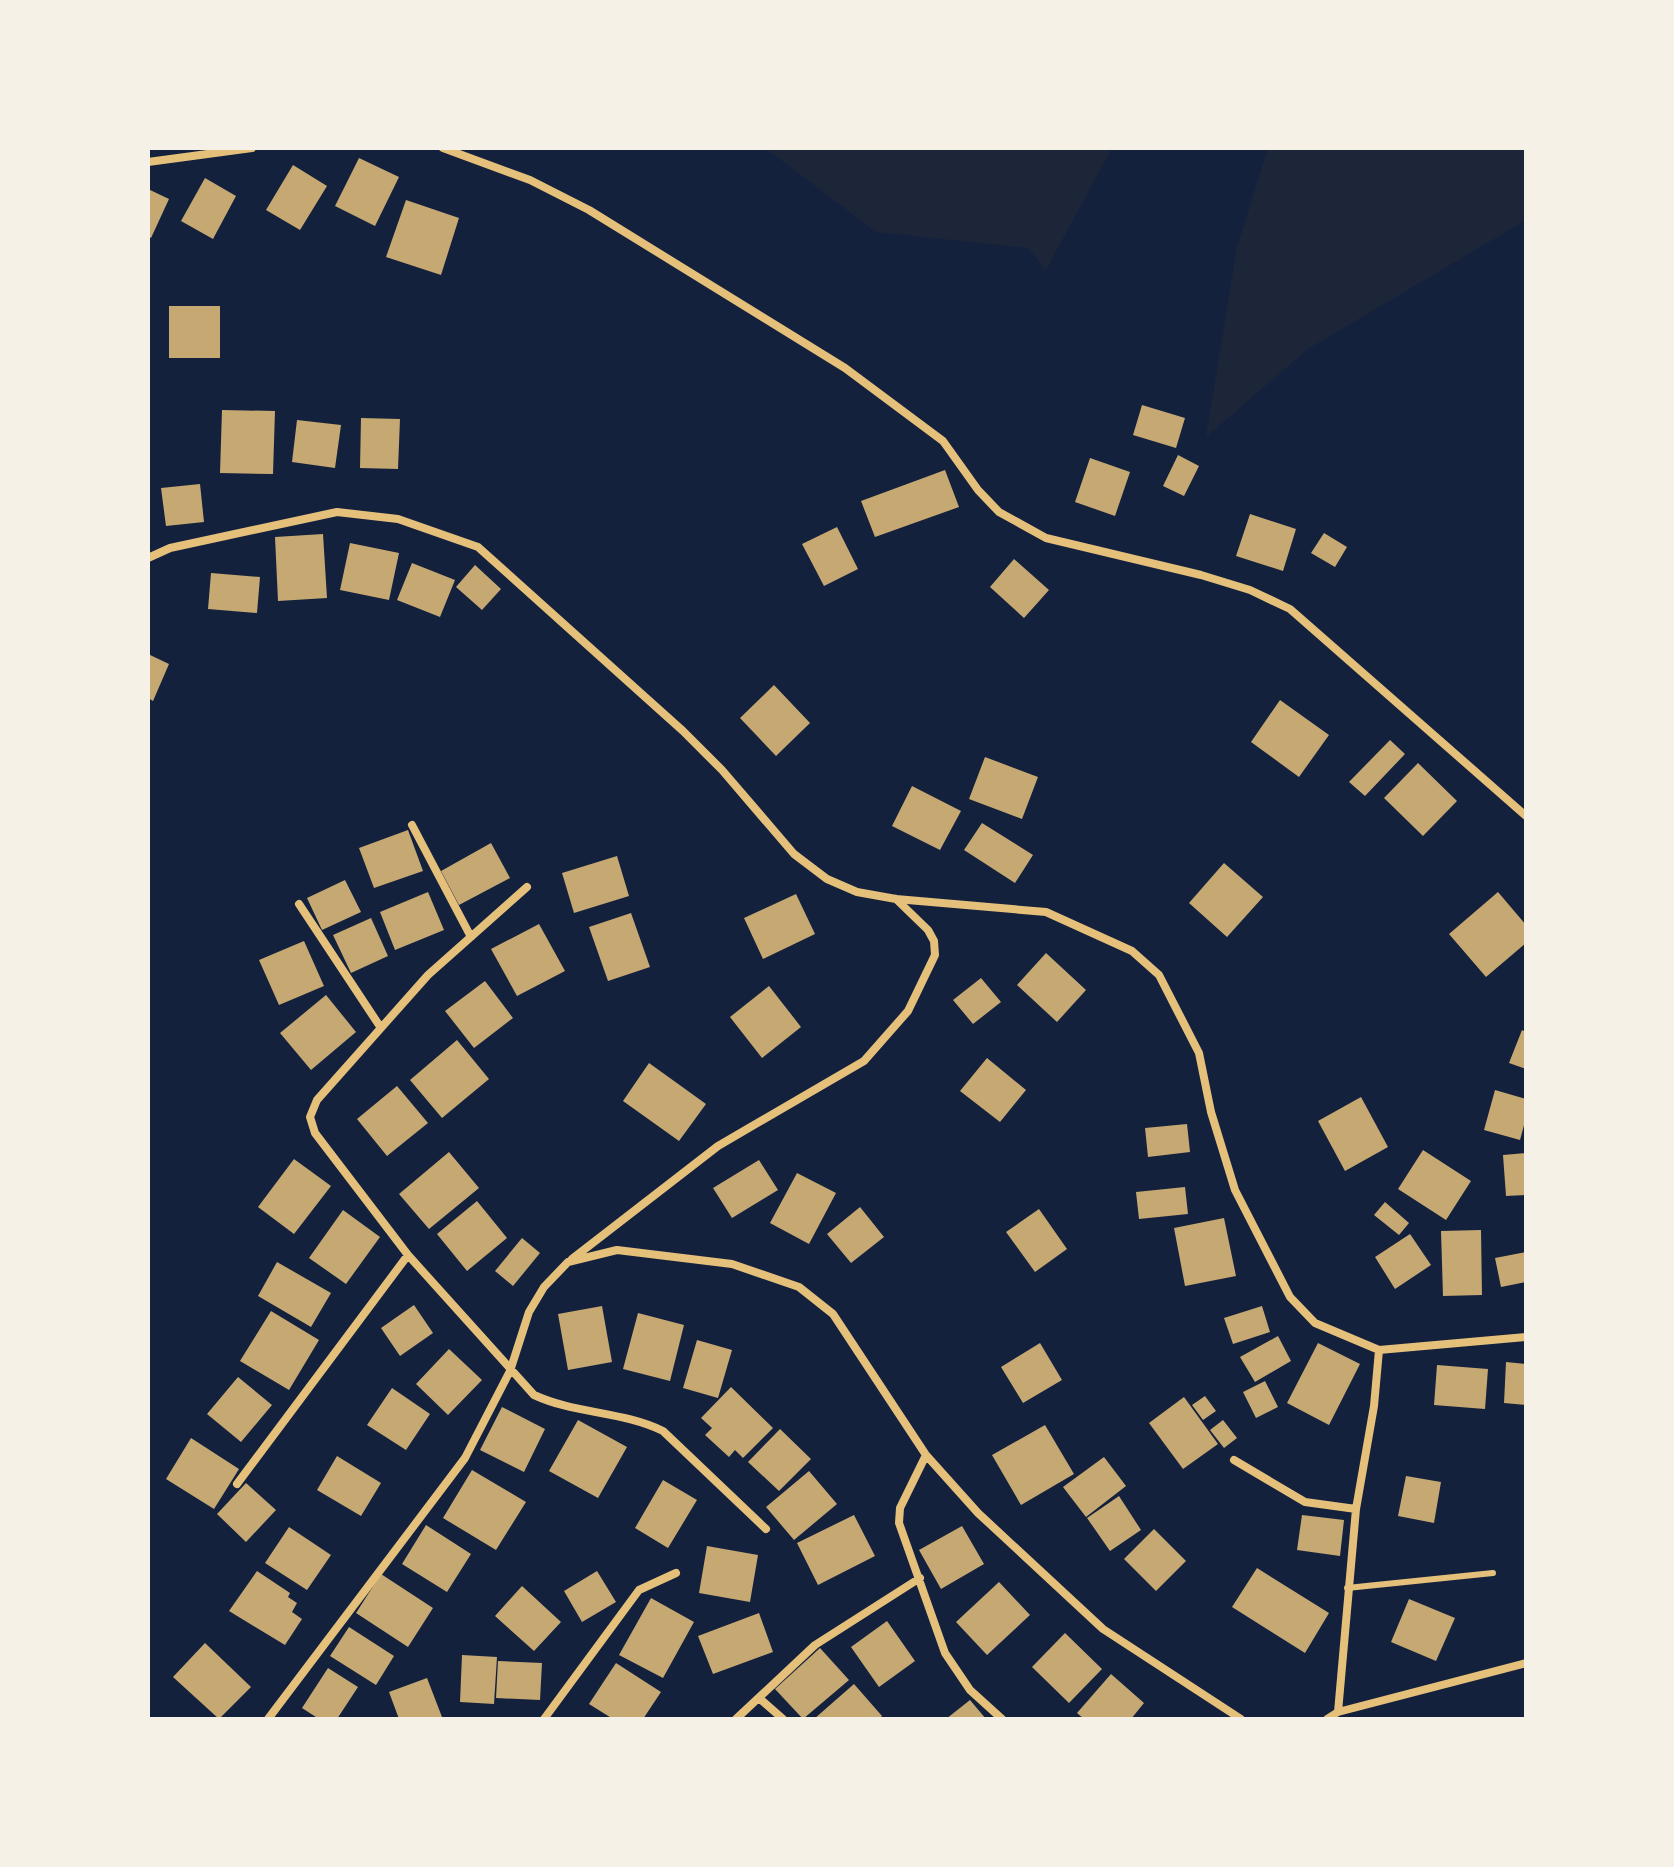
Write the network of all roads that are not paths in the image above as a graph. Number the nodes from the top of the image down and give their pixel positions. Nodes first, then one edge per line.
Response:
1 (252, 148) edge
2 (443, 148) edge
3 (148, 162) edge
4 (148, 558) edge
5 (1526, 816) edge
6 (412, 825) dead end
7 (527, 887) dead end
8 (896, 899) junction
9 (299, 904) dead end
10 (471, 937) junction
11 (381, 1028) junction
12 (408, 1255) junction
13 (568, 1262) junction
14 (1526, 1337) edge
15 (1379, 1350) junction
16 (510, 1371) junction
17 (926, 1455) junction
18 (1234, 1460) dead end
19 (237, 1484) dead end
20 (1356, 1509) junction
21 (766, 1529) dead end
22 (676, 1573) dead end
23 (1493, 1573) dead end
24 (920, 1578) junction
25 (1347, 1588) junction
26 (1526, 1663) edge
27 (759, 1698) junction
28 (1338, 1712) junction
29 (1235, 1718) edge
30 (268, 1719) edge
31 (544, 1719) edge
32 (736, 1719) edge
33 (783, 1719) edge
34 (1002, 1719) edge
35 (1327, 1719) edge

1 - 3 street
2 - 5 street
4 - 8 street
6 - 10 street
7 - 10 street
8 - 13 street
8 - 15 street
9 - 11 street
10 - 11 street
11 - 12 street
12 - 16 street
12 - 19 street
13 - 16 street
13 - 17 street
14 - 15 street
15 - 20 street
16 - 21 street
16 - 30 street
17 - 24 street
17 - 29 street
18 - 20 street
20 - 25 street
22 - 31 street
23 - 25 lane
24 - 27 street
24 - 34 street
25 - 28 street
26 - 28 street
27 - 32 street
27 - 33 street
28 - 35 street

